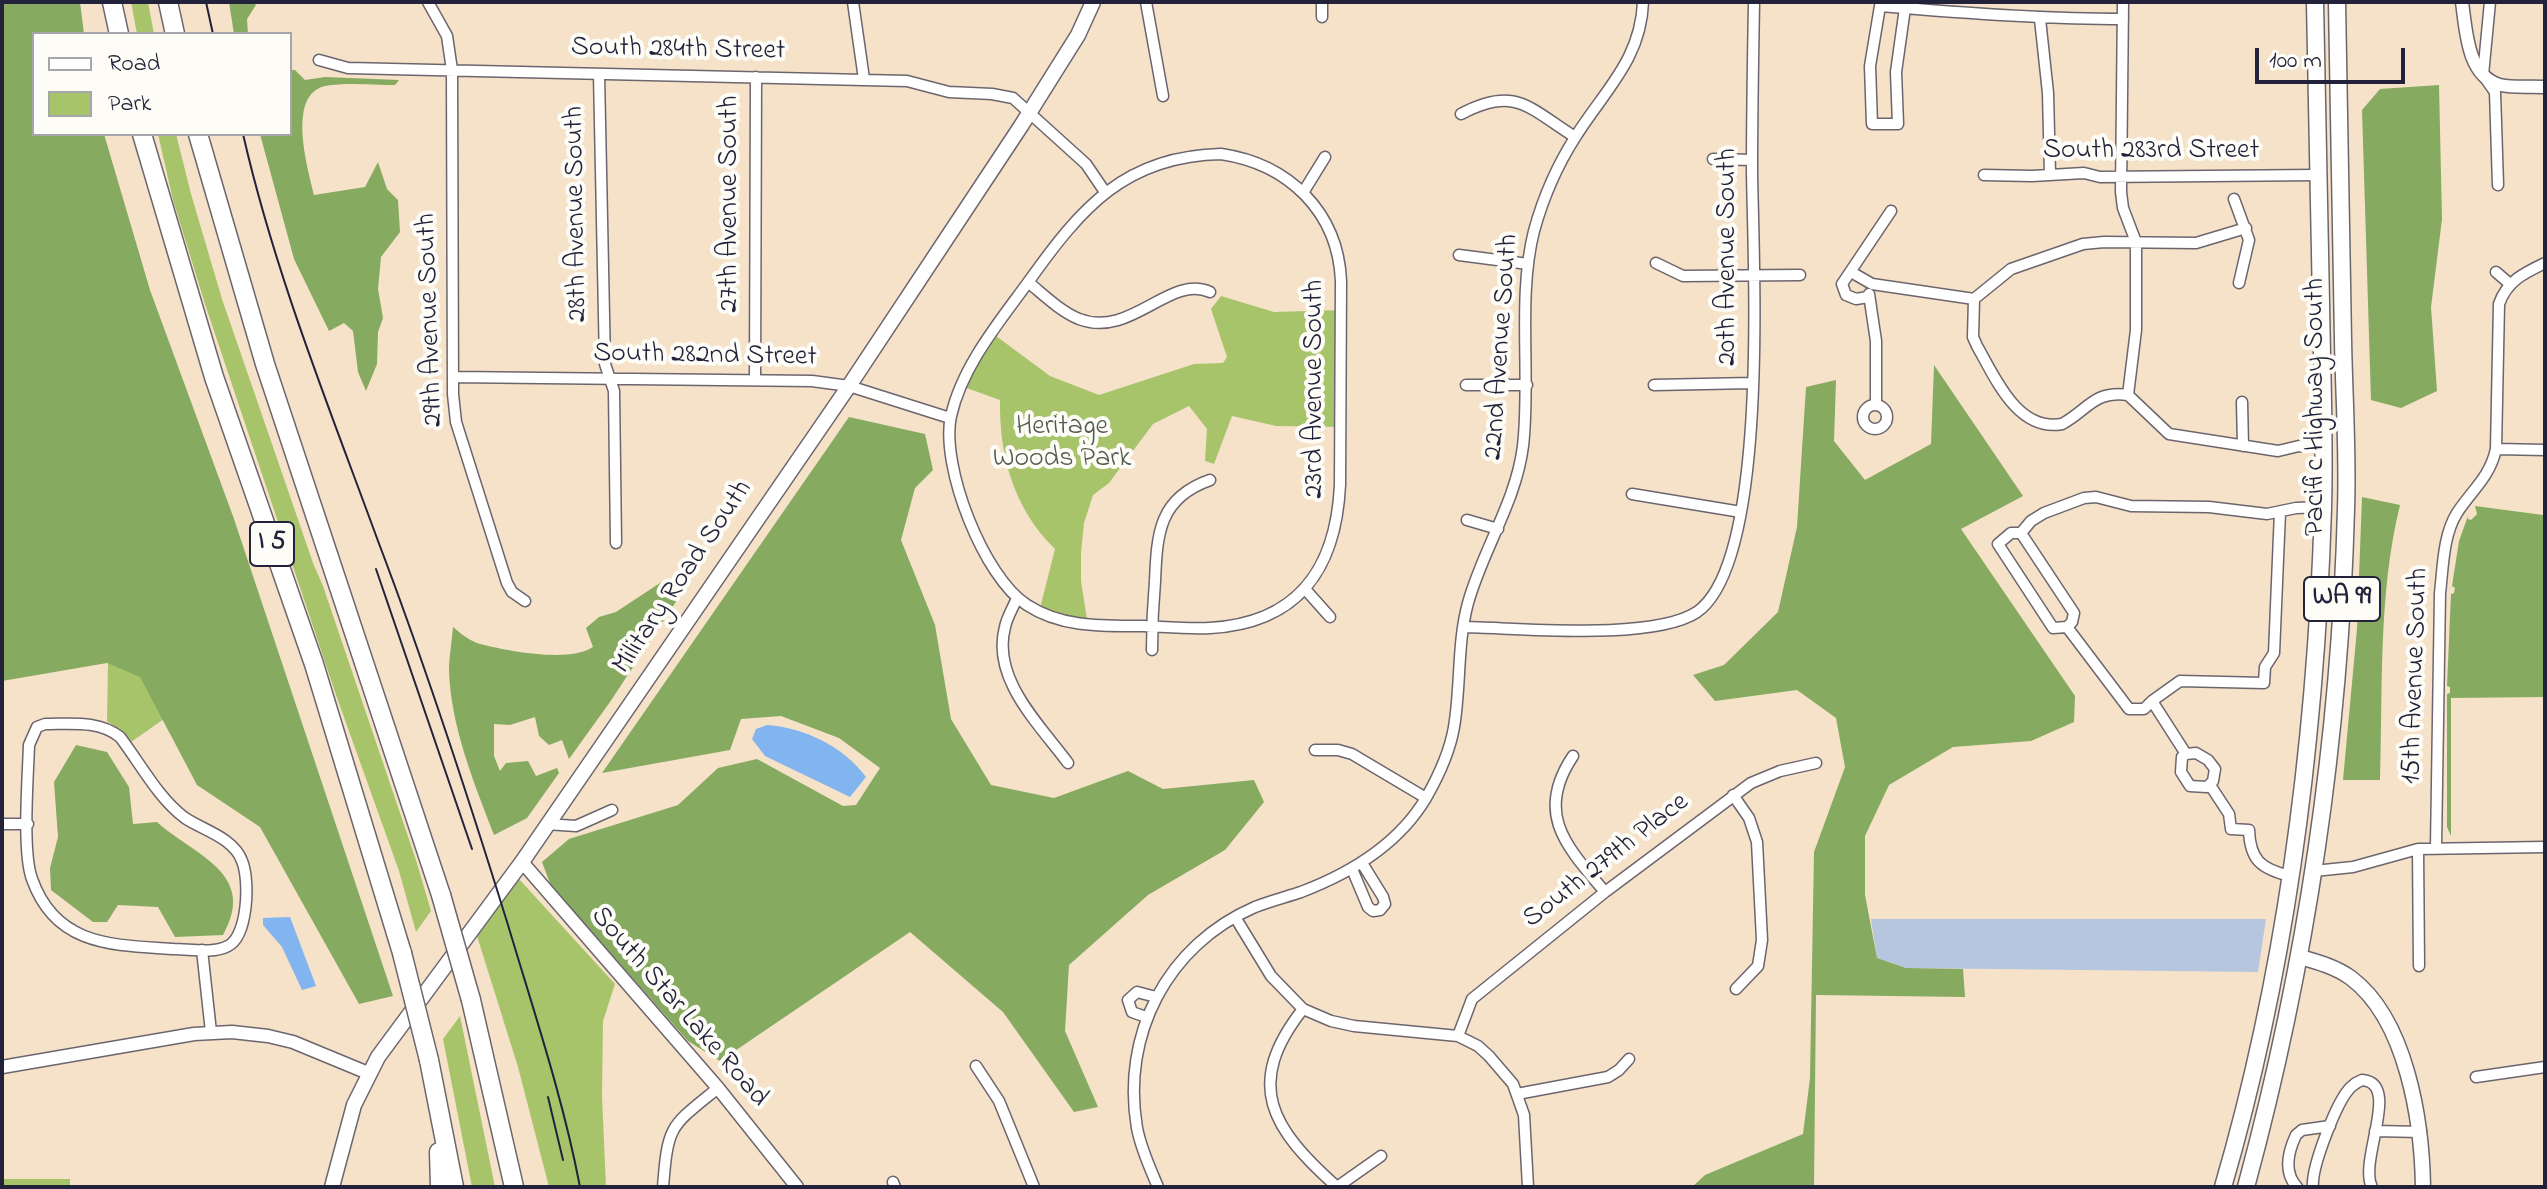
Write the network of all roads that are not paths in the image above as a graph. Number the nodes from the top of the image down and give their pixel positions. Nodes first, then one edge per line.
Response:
1 (112, 2) edge
2 (168, 2) edge
3 (428, 2) edge
4 (853, 2) edge
5 (1093, 2) edge
6 (1146, 2) edge
7 (1322, 2) edge
8 (1643, 2) edge
9 (1754, 2) edge
10 (2123, 2) edge
11 (2315, 2) edge
12 (2337, 2) edge
13 (2462, 2) edge
14 (2490, 2) edge
15 (1905, 8) junction
16 (1322, 17) dead end
17 (2040, 19) junction
18 (2123, 19) junction
19 (119, 32) edge
20 (175, 32) edge
21 (319, 60) dead end
22 (452, 70) junction
23 (599, 74) junction
24 (2483, 75) junction
25 (756, 77) junction
26 (864, 79) junction
27 (2545, 87) edge
28 (1163, 96) dead end
29 (1029, 113) junction
30 (1461, 114) dead end
31 (143, 136) edge
32 (199, 136) edge
33 (1575, 137) junction
34 (1325, 157) dead end
35 (1713, 159) dead end
36 (1752, 160) junction
37 (2050, 174) junction
38 (1984, 175) dead end
39 (2318, 175) junction
40 (2121, 176) junction
41 (2498, 185) dead end
42 (1304, 191) junction
43 (1105, 192) junction
44 (2234, 199) dead end
45 (1891, 211) dead end
46 (2246, 228) junction
47 (2136, 242) junction
48 (2342, 252) junction
49 (1459, 255) dead end
50 (1656, 263) dead end
51 (2545, 263) edge
52 (1528, 264) junction
53 (1851, 272) junction
54 (2496, 272) dead end
55 (1800, 275) dead end
56 (1753, 276) junction
57 (1028, 282) junction
58 (2239, 283) dead end
59 (1872, 284) junction
60 (2510, 284) junction
61 (1210, 292) dead end
62 (1868, 297) junction
63 (1974, 299) junction
64 (453, 377) junction
65 (609, 379) junction
66 (755, 380) junction
67 (1752, 383) junction
68 (1466, 385) dead end
69 (1527, 385) junction
70 (1654, 385) dead end
71 (849, 386) junction
72 (2128, 395) junction
73 (2242, 402) dead end
74 (1876, 405) dead end
75 (950, 418) junction
76 (2243, 446) junction
77 (2323, 447) junction
78 (2496, 449) junction
79 (2545, 450) edge
80 (1210, 480) dead end
81 (1632, 494) dead end
82 (2323, 507) junction
83 (1741, 512) junction
84 (2280, 512) junction
85 (1467, 520) dead end
86 (1498, 529) junction
87 (2021, 533) junction
88 (616, 543) dead end
89 (1305, 589) junction
90 (1017, 598) junction
91 (525, 601) dead end
92 (1330, 617) dead end
93 (1152, 626) junction
94 (1465, 627) junction
95 (2067, 627) junction
96 (2340, 635) junction
97 (1152, 650) dead end
98 (2152, 701) junction
99 (2310, 722) junction
100 (1315, 750) dead end
101 (2186, 754) junction
102 (1573, 756) dead end
103 (1068, 763) dead end
104 (1816, 763) dead end
105 (2210, 785) junction
106 (1733, 795) junction
107 (1426, 798) junction
108 (612, 810) dead end
109 (2, 824) edge
110 (28, 824) junction
111 (546, 824) junction
112 (2436, 847) junction
113 (2545, 847) edge
114 (2418, 849) junction
115 (522, 862) junction
116 (2314, 871) junction
117 (2290, 876) junction
118 (1605, 892) junction
119 (1235, 917) junction
120 (202, 950) junction
121 (2300, 957) junction
122 (2419, 966) dead end
123 (1736, 989) dead end
124 (1156, 997) junction
125 (1303, 1009) junction
126 (1146, 1017) junction
127 (211, 1032) junction
128 (1458, 1036) junction
129 (1629, 1059) dead end
130 (976, 1066) dead end
131 (2, 1067) edge
132 (2545, 1067) edge
133 (368, 1073) junction
134 (2476, 1077) dead end
135 (718, 1088) junction
136 (437, 1089) junction
137 (1517, 1094) junction
138 (2330, 1126) junction
139 (2375, 1131) junction
140 (2421, 1132) junction
141 (1381, 1156) dead end
142 (2367, 1166) junction
143 (2313, 1184) edge
144 (2294, 1186) edge
145 (332, 1187) edge
146 (440, 1187) edge
147 (454, 1187) edge
148 (514, 1187) edge
149 (663, 1187) edge
150 (797, 1187) edge
151 (1034, 1187) edge
152 (1158, 1187) edge
153 (1528, 1187) edge
154 (2223, 1187) edge
155 (2246, 1187) edge
156 (2363, 1187) edge
157 (2372, 1187) edge
158 (2423, 1187) edge

1 - 19 highway
2 - 20 highway
3 - 22 street, 29th Avenue South
4 - 26 street
5 - 29 main road, Military Road South
6 - 28 street
7 - 16 street
8 - 33 street, 22nd Avenue South
9 - 36 street, 20th Avenue South
10 - 18 street
11 - 39 main road, Pacific Highway South / WA 99
12 - 48 main road, Pacific Highway South / WA 99
13 - 24 street
14 - 24 street
15 - 15 street
15 - 17 street
17 - 18 street
17 - 37 street
18 - 40 street
21 - 22 street, South 284th Street
22 - 23 street, South 284th Street
22 - 64 street, 29th Avenue South
23 - 25 street, South 284th Street
23 - 65 street, 28th Avenue South
24 - 27 street
24 - 41 street
25 - 26 street, South 284th Street
25 - 66 street, 27th Avenue South
26 - 29 street, South 284th Street
29 - 43 street, South 284th Street
29 - 71 main road, Military Road South
30 - 33 street
31 - 136 highway, I 5, bridge
32 - 148 highway, I 5, bridge
33 - 52 street, 22nd Avenue South
34 - 42 street
35 - 36 street
36 - 56 street, 20th Avenue South
37 - 38 street, South 283rd Street
37 - 40 street, South 283rd Street
39 - 40 street, South 283rd Street
39 - 48 main road
39 - 77 main road, Pacific Highway South / WA 99
40 - 47 street
42 - 43 street
42 - 89 street, 23rd Avenue South
43 - 57 street
44 - 46 street
45 - 53 street
46 - 47 street
46 - 58 street
47 - 63 street
47 - 72 street
48 - 96 main road, Pacific Highway South / WA 99
49 - 52 street
50 - 56 street
51 - 60 street
52 - 69 street, 22nd Avenue South
53 - 59 street
53 - 62 street
54 - 60 street
55 - 56 street
56 - 67 street, 20th Avenue South
57 - 61 street
57 - 75 street
59 - 62 street
59 - 63 street
60 - 78 street, 15th Avenue South
62 - 74 street
63 - 72 street
64 - 65 street, South 282nd Street
64 - 91 street, 29th Avenue South
65 - 66 street, South 282nd Street
65 - 88 street, 28th Avenue South
66 - 71 street, South 282nd Street
67 - 70 street
67 - 83 street, 20th Avenue South
68 - 69 street
69 - 86 street, 22nd Avenue South
71 - 75 street, South 282nd Street
71 - 111 main road, Military Road South
72 - 76 street
73 - 76 street
75 - 90 street
76 - 77 street
77 - 82 main road, Pacific Highway South / WA 99
78 - 79 street
78 - 112 street, 15th Avenue South
80 - 93 street
81 - 83 street
82 - 84 street
82 - 96 main road
82 - 99 main road, Pacific Highway South / WA 99
83 - 94 street, 20th Avenue South
84 - 87 street
84 - 98 street
85 - 86 street
86 - 94 street, 22nd Avenue South
87 - 95 street
87 - 95 street
89 - 92 street
89 - 93 street
90 - 93 street
90 - 103 street
93 - 97 street
94 - 107 street, 22nd Avenue South
95 - 98 street
96 - 116 main road, Pacific Highway South / WA 99
98 - 101 street
99 - 117 main road, Pacific Highway South / WA 99
99 - 121 main road
100 - 107 street
101 - 105 street
101 - 105 street
102 - 118 street
104 - 106 street, South 279th Place
105 - 117 street
106 - 118 street, South 279th Place
106 - 123 street
107 - 119 street, 22nd Avenue South
108 - 111 street
109 - 110 street
110 - 120 street
110 - 120 street
111 - 115 main road, Military Road South
112 - 113 street
112 - 114 street
114 - 116 street
114 - 122 street
115 - 133 main road, Military Road South
115 - 135 street, South Star Lake Road
116 - 121 main road, Pacific Highway South / WA 99
117 - 154 main road, Pacific Highway South / WA 99
118 - 128 street, South 279th Place
119 - 124 street, 22nd Avenue South
119 - 125 street
120 - 127 street
121 - 140 main road
121 - 155 main road, Pacific Highway South / WA 99
124 - 126 street, 22nd Avenue South
124 - 126 street
125 - 128 street
125 - 141 street
126 - 152 street, 22nd Avenue South
127 - 131 street
127 - 133 street
128 - 137 street
129 - 137 street
130 - 151 street
132 - 134 street
133 - 145 main road, Military Road South
135 - 149 street
135 - 150 street, South Star Lake Road
136 - 146 highway
136 - 147 highway, I 5
137 - 153 street
138 - 139 street
138 - 143 street
138 - 144 street
139 - 140 street
139 - 142 street
140 - 158 main road
142 - 156 street
142 - 157 street
143 - 144 street

